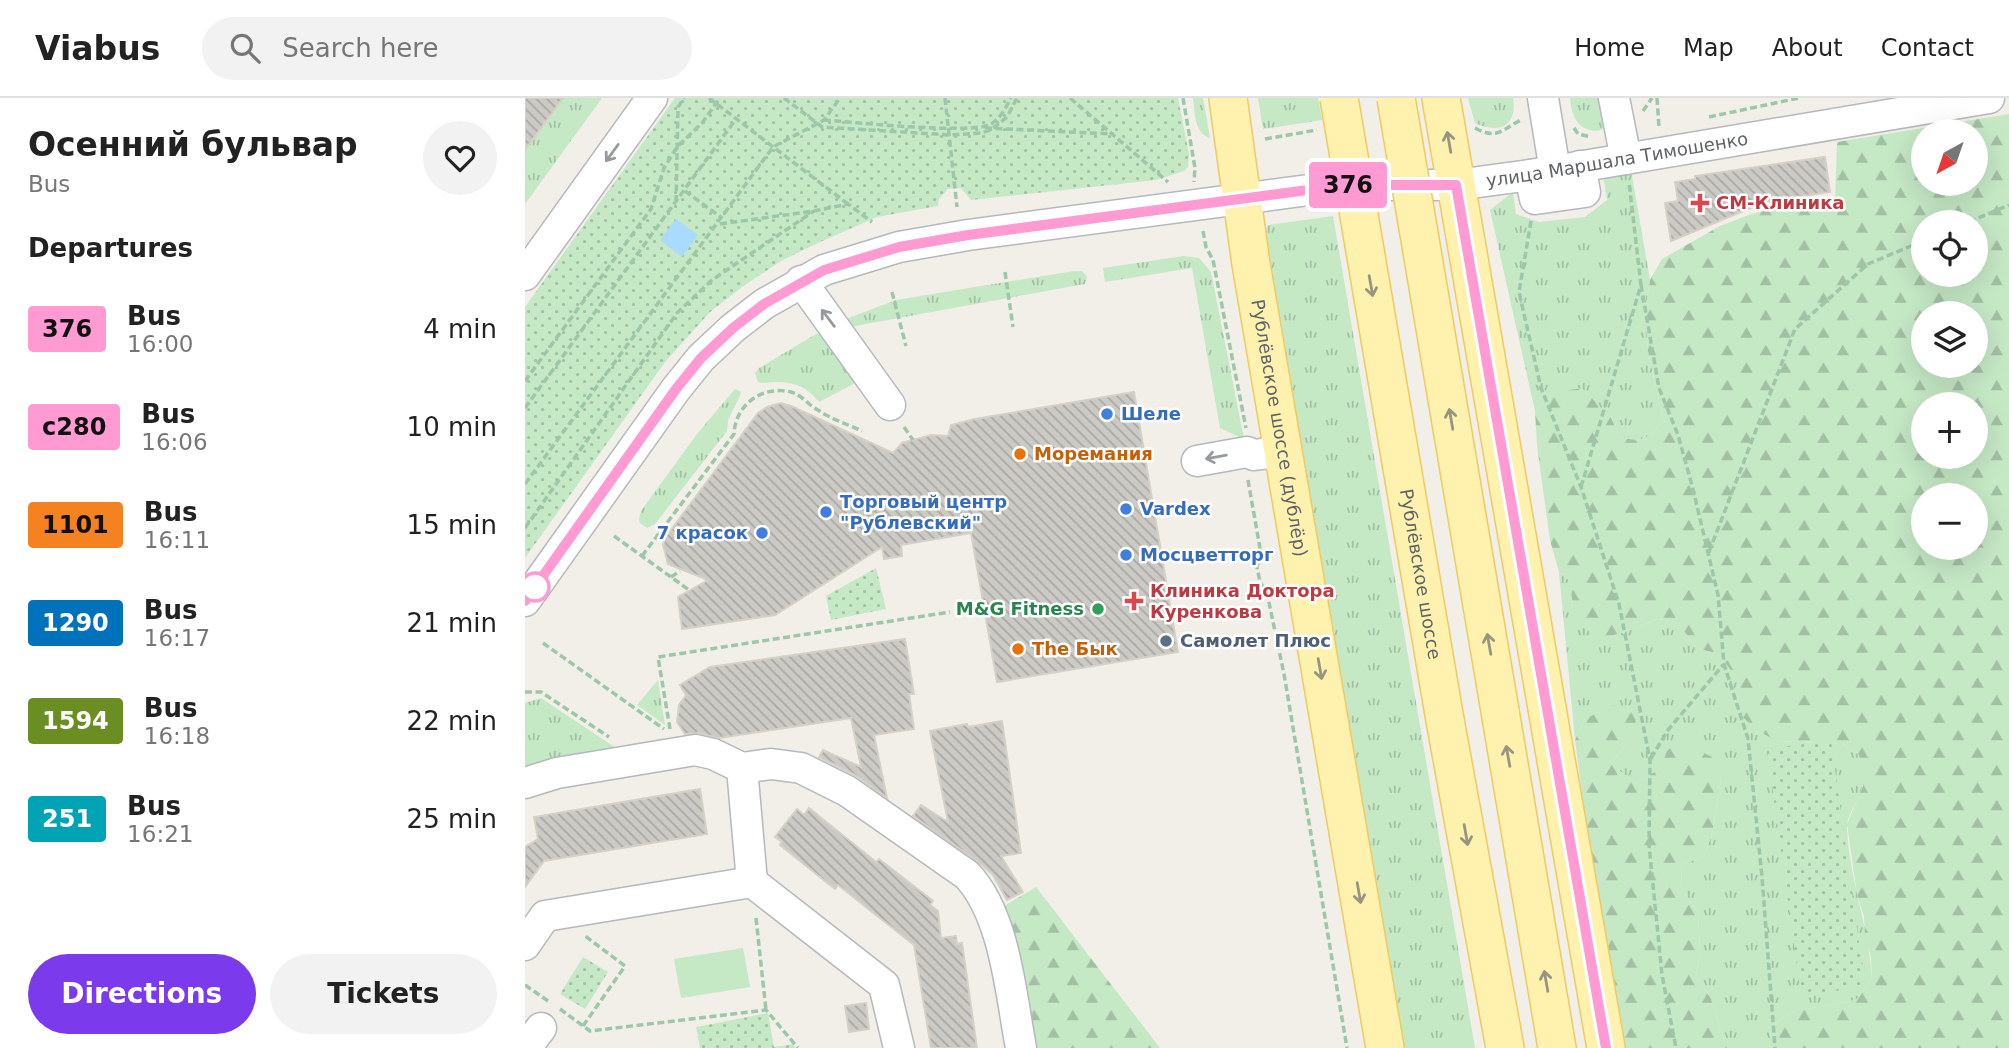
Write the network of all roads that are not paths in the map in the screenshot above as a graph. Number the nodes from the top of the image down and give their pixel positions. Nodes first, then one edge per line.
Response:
1 (652, 98) edge
2 (1228, 98) edge
3 (1441, 98) edge
4 (1614, 98) edge
5 (1989, 98) edge
6 (1389, 100) edge
7 (1534, 109) edge
8 (1863, 109) edge
9 (1332, 113) edge
10 (1624, 146) junction
11 (1550, 178) junction
12 (1346, 185) junction
13 (1456, 185) junction
14 (1398, 187) junction
15 (1243, 198) junction
16 (1355, 235) dead end
17 (525, 275) edge
18 (801, 282) junction
19 (890, 405) dead end
20 (1283, 450) junction
21 (1197, 461) dead end
22 (525, 601) edge
23 (742, 768) junction
24 (525, 783) edge
25 (752, 882) junction
26 (525, 945) edge
27 (899, 1048) edge
28 (1021, 1048) edge
29 (1385, 1048) edge
30 (1505, 1048) edge
31 (1557, 1048) edge
32 (1606, 1048) edge

1 -> 17 street
2 - 15 main road, Рублёвское шоссе (дублёр)
13 -> 3 main road
4 - 10 street
5 - 8 street, улица Маршала Тимошенко
6 - 14 street
31 -> 6 main road, bridge
7 - 11 street
8 - 10 street, улица Маршала Тимошенко
9 -> 30 main road, Рублёвское шоссе, bridge
10 - 11 street, улица Маршала Тимошенко
11 - 13 street, улица Маршала Тимошенко
12 - 14 street, улица Маршала Тимошенко
12 - 15 street, улица Маршала Тимошенко
12 - 16 street
13 - 14 street, улица Маршала Тимошенко
13 - 32 main road
15 - 18 street, улица Маршала Тимошенко
15 - 20 main road, Рублёвское шоссе (дублёр)
19 -> 18 street
18 - 22 street, улица Маршала Тимошенко
20 -> 21 street
20 -> 29 main road, Рублёвское шоссе (дублёр)
23 - 24 street
23 - 25 street
23 - 28 street
25 - 26 street
25 - 27 street

